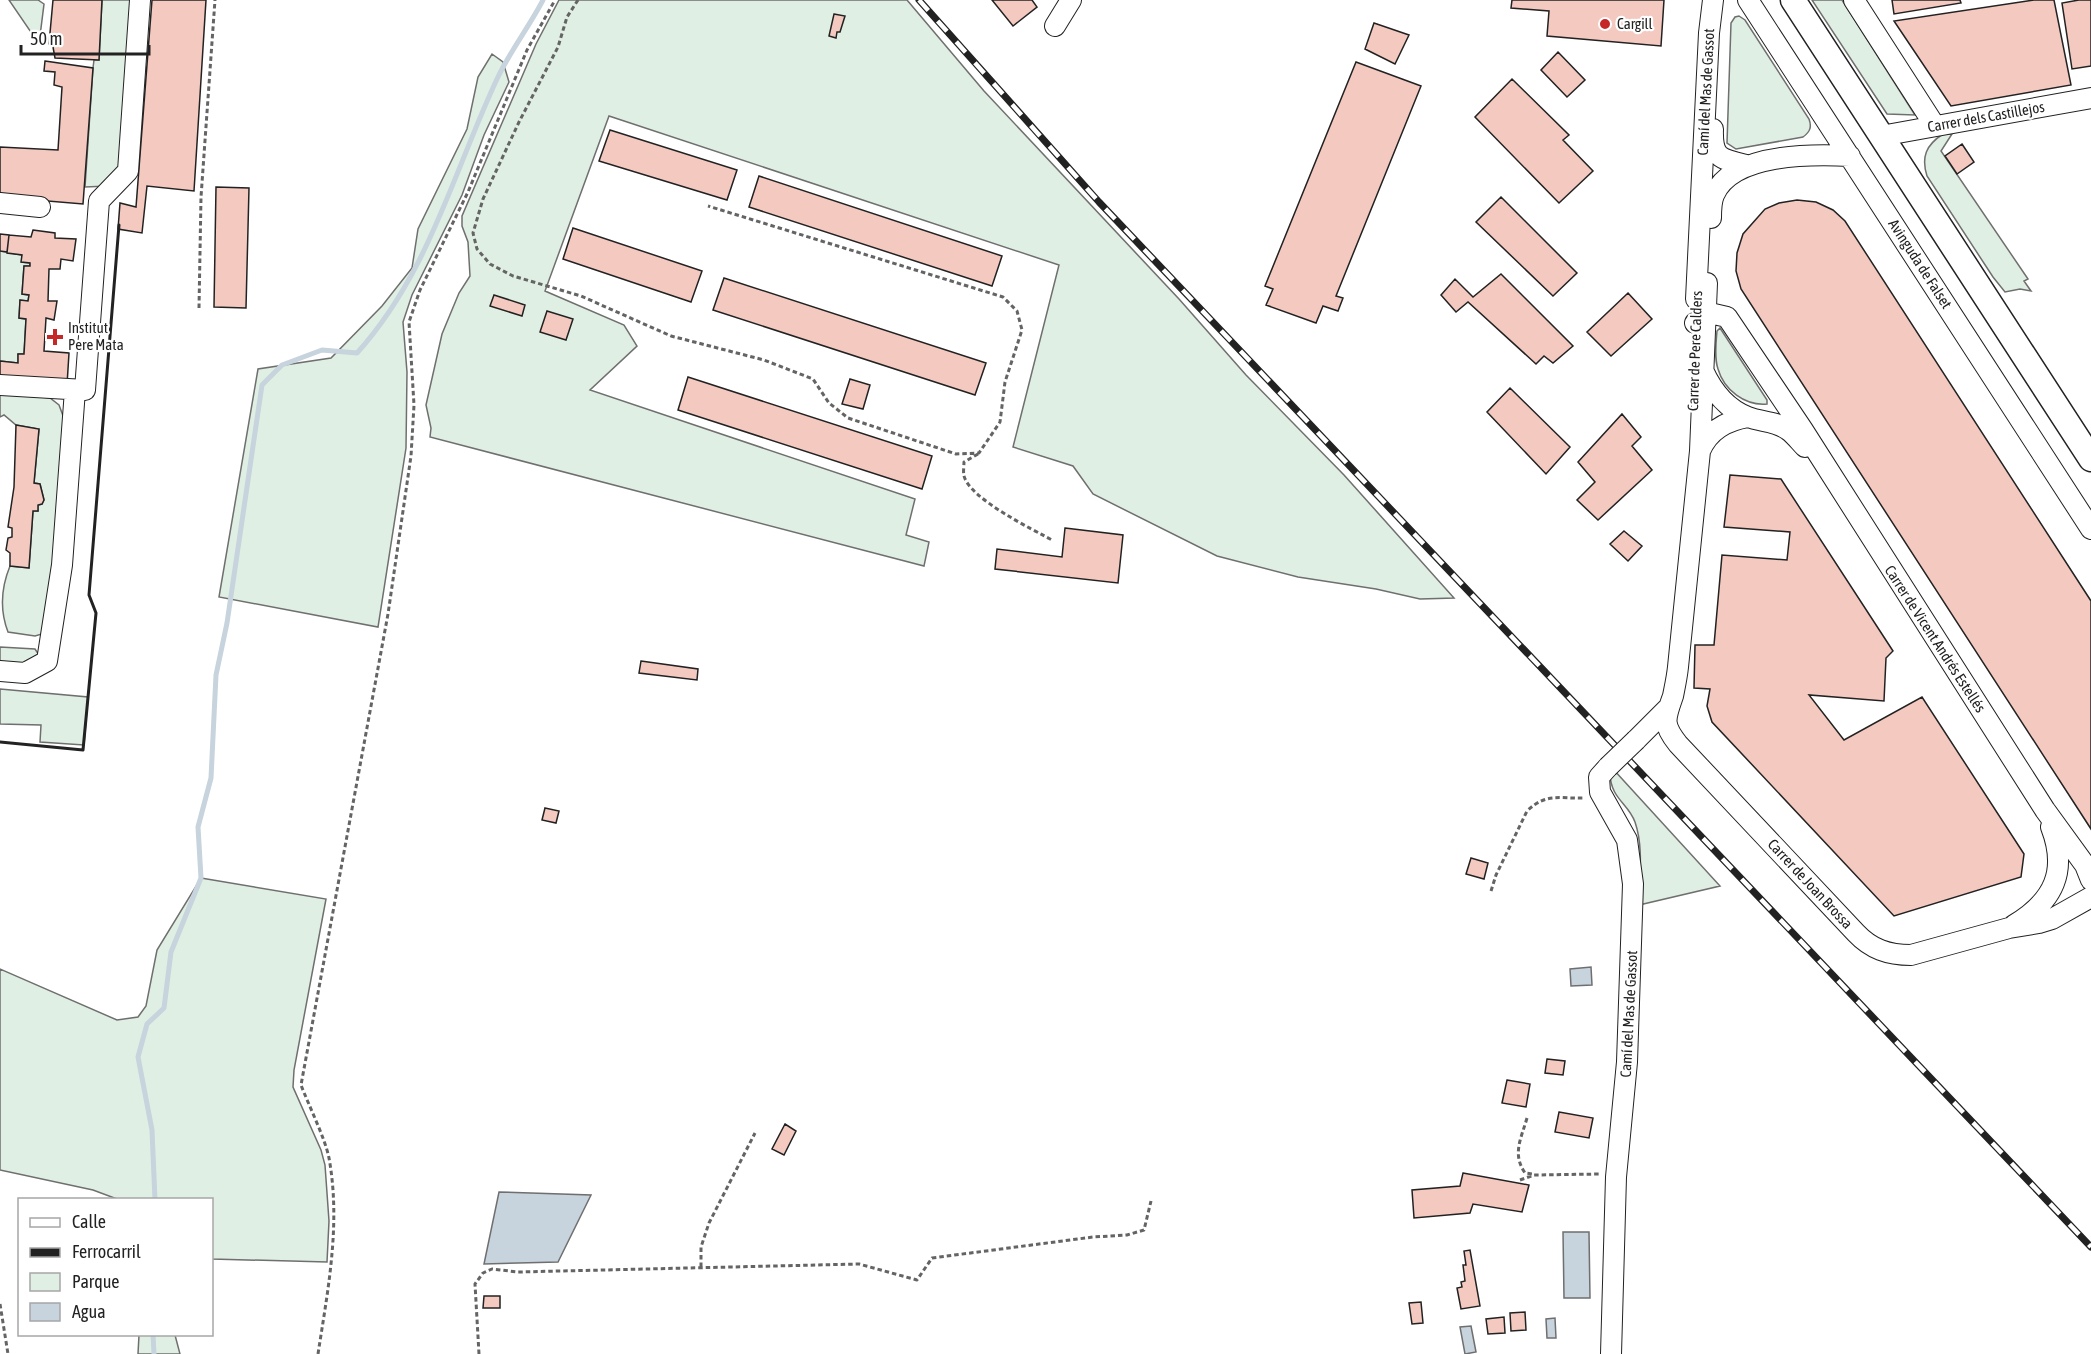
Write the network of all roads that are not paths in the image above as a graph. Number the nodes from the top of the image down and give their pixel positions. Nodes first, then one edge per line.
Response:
1 (140, 0) edge
2 (1071, 0) edge
3 (1713, 0) edge
4 (1718, 0) edge
5 (1748, 0) edge
6 (1793, 0) edge
7 (1854, 0) edge
8 (1055, 26) dead end
9 (2091, 98) edge
10 (1935, 126) junction
11 (1881, 136) junction
12 (1850, 156) junction
13 (1746, 165) junction
14 (1701, 184) joint
15 (0, 203) edge
16 (40, 207) dead end
17 (1707, 283) junction
18 (1727, 317) junction
19 (1699, 324) junction
20 (1704, 371) junction
21 (0, 385) edge
22 (75, 390) junction
23 (1748, 417) junction
24 (1700, 451) junction
25 (2091, 459) edge
26 (1826, 468) junction
27 (1692, 518) junction
28 (2091, 529) edge
29 (0, 671) edge
30 (1667, 709) junction
31 (2045, 810) junction
32 (2057, 876) junction
33 (2091, 880) edge
34 (2087, 898) edge
35 (2009, 928) junction
36 (1611, 1354) edge

1 - 22 street
2 - 8 street
3 - 14 street, Camí del Mas de Gassot
4 - 13 street, Camí del Mas de Gassot
5 - 12 street, Avinguda de Falset
6 - 11 main road
7 - 10 street
9 - 10 street, Carrer dels Castillejos
10 - 11 street, Carrer dels Castillejos
11 - 25 main road
12 - 13 street, Carrer de Pere Calders
12 - 28 street, Avinguda de Falset
13 - 17 street, Carrer de Pere Calders
14 - 19 street, Carrer de Pere Calders
15 - 16 street
17 - 18 street, Carrer de Pere Calders
17 - 19 street, Carrer de Pere Calders
18 - 19 street
18 - 26 street, Carrer de Vicent Andrés Estellés
19 - 20 street, Carrer de Pere Calders
19 - 27 street, Carrer de Pere Calders
20 - 23 street, Carrer de Vicent Andrés Estellés
20 - 24 street, Carrer de Pere Calders
21 - 22 street
22 - 29 street
23 - 24 street, Carrer de Pere Calders
23 - 26 street, Carrer de Vicent Andrés Estellés
24 - 27 street, Carrer de Pere Calders
26 - 31 street, Carrer de Vicent Andrés Estellés
27 - 30 street, Carrer de Pere Calders
30 - 35 street, Carrer de Joan Brossa
30 - 36 street, Camí del Mas de Gassot, bridge
31 - 32 street, Carrer de Vicent Andrés Estellés
31 - 33 street, Carrer de Vicent Andrés Estellés
32 - 34 street
32 - 35 street
34 - 35 street

